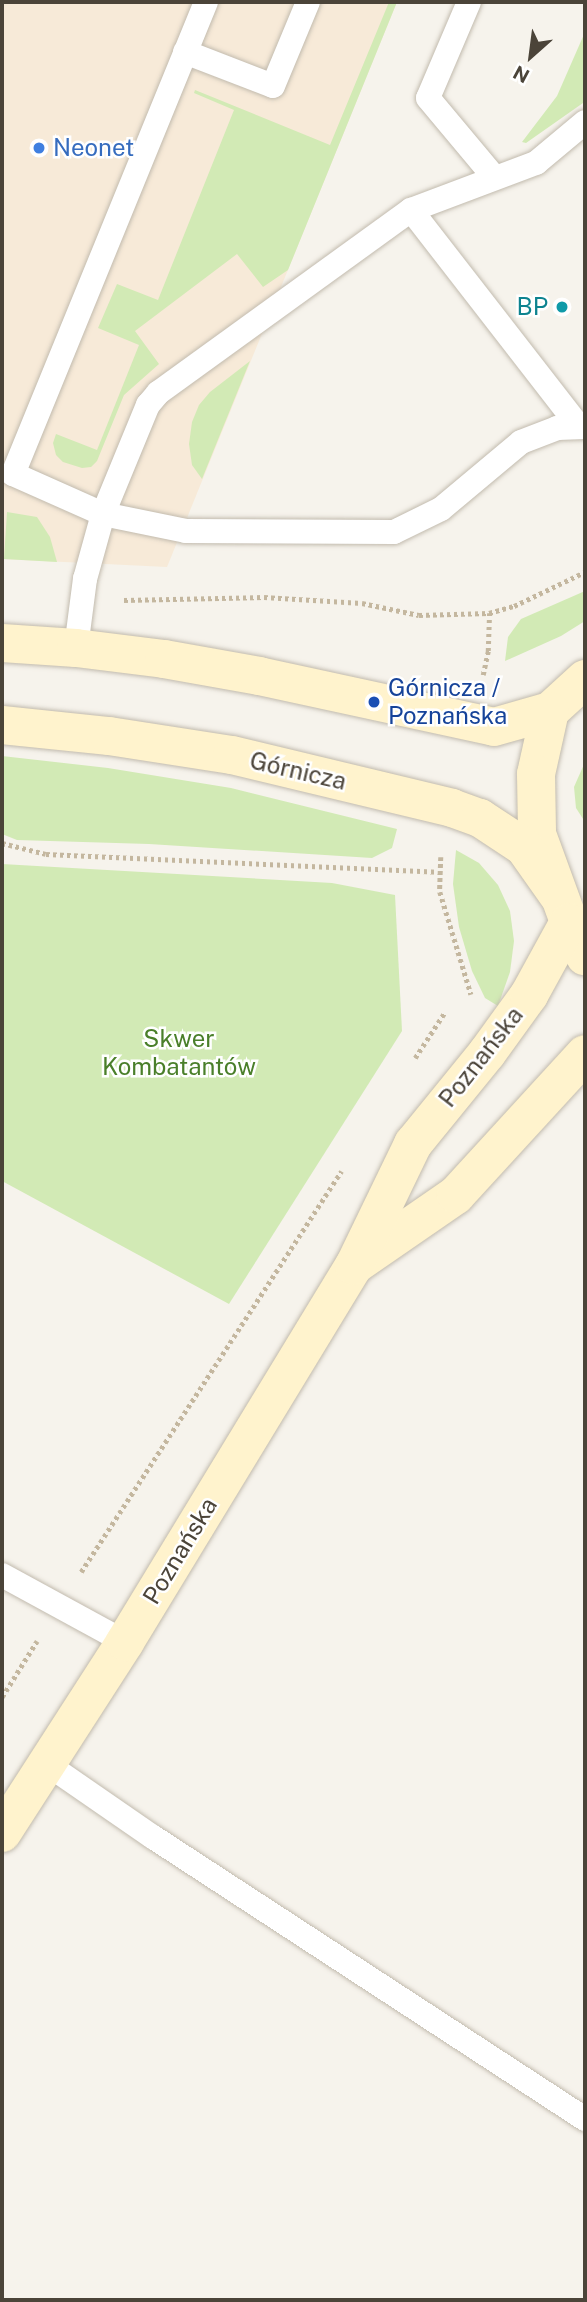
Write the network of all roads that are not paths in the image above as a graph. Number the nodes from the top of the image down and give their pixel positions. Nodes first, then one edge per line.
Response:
1 (206, 2) edge
2 (308, 2) edge
3 (469, 2) edge
4 (184, 52) junction
5 (585, 122) edge
6 (495, 178) junction
7 (411, 210) junction
8 (582, 426) edge
9 (103, 513) junction
10 (2, 643) edge
11 (76, 648) junction
12 (585, 679) edge
13 (550, 711) junction
14 (2, 725) edge
15 (571, 924) edge
16 (585, 1054) edge
17 (354, 1266) junction
18 (2, 1575) edge
19 (125, 1642) junction
20 (47, 1764) junction
21 (2, 1833) edge
22 (585, 2119) edge

1 - 4 lane
2 - 4 lane
3 - 6 lane
4 - 9 lane
5 - 6 lane
6 - 7 lane
7 - 8 lane
7 - 9 lane
8 - 9 lane
9 - 11 lane
10 - 11 street
11 - 13 street
12 - 13 street
13 - 15 street
14 - 15 street, Górnicza
15 - 17 street, Poznańska
16 - 17 street, Poznańska
17 - 19 street, Poznańska
18 - 19 lane
19 - 20 street, Poznańska
20 - 21 street, Poznańska
20 - 22 lane

